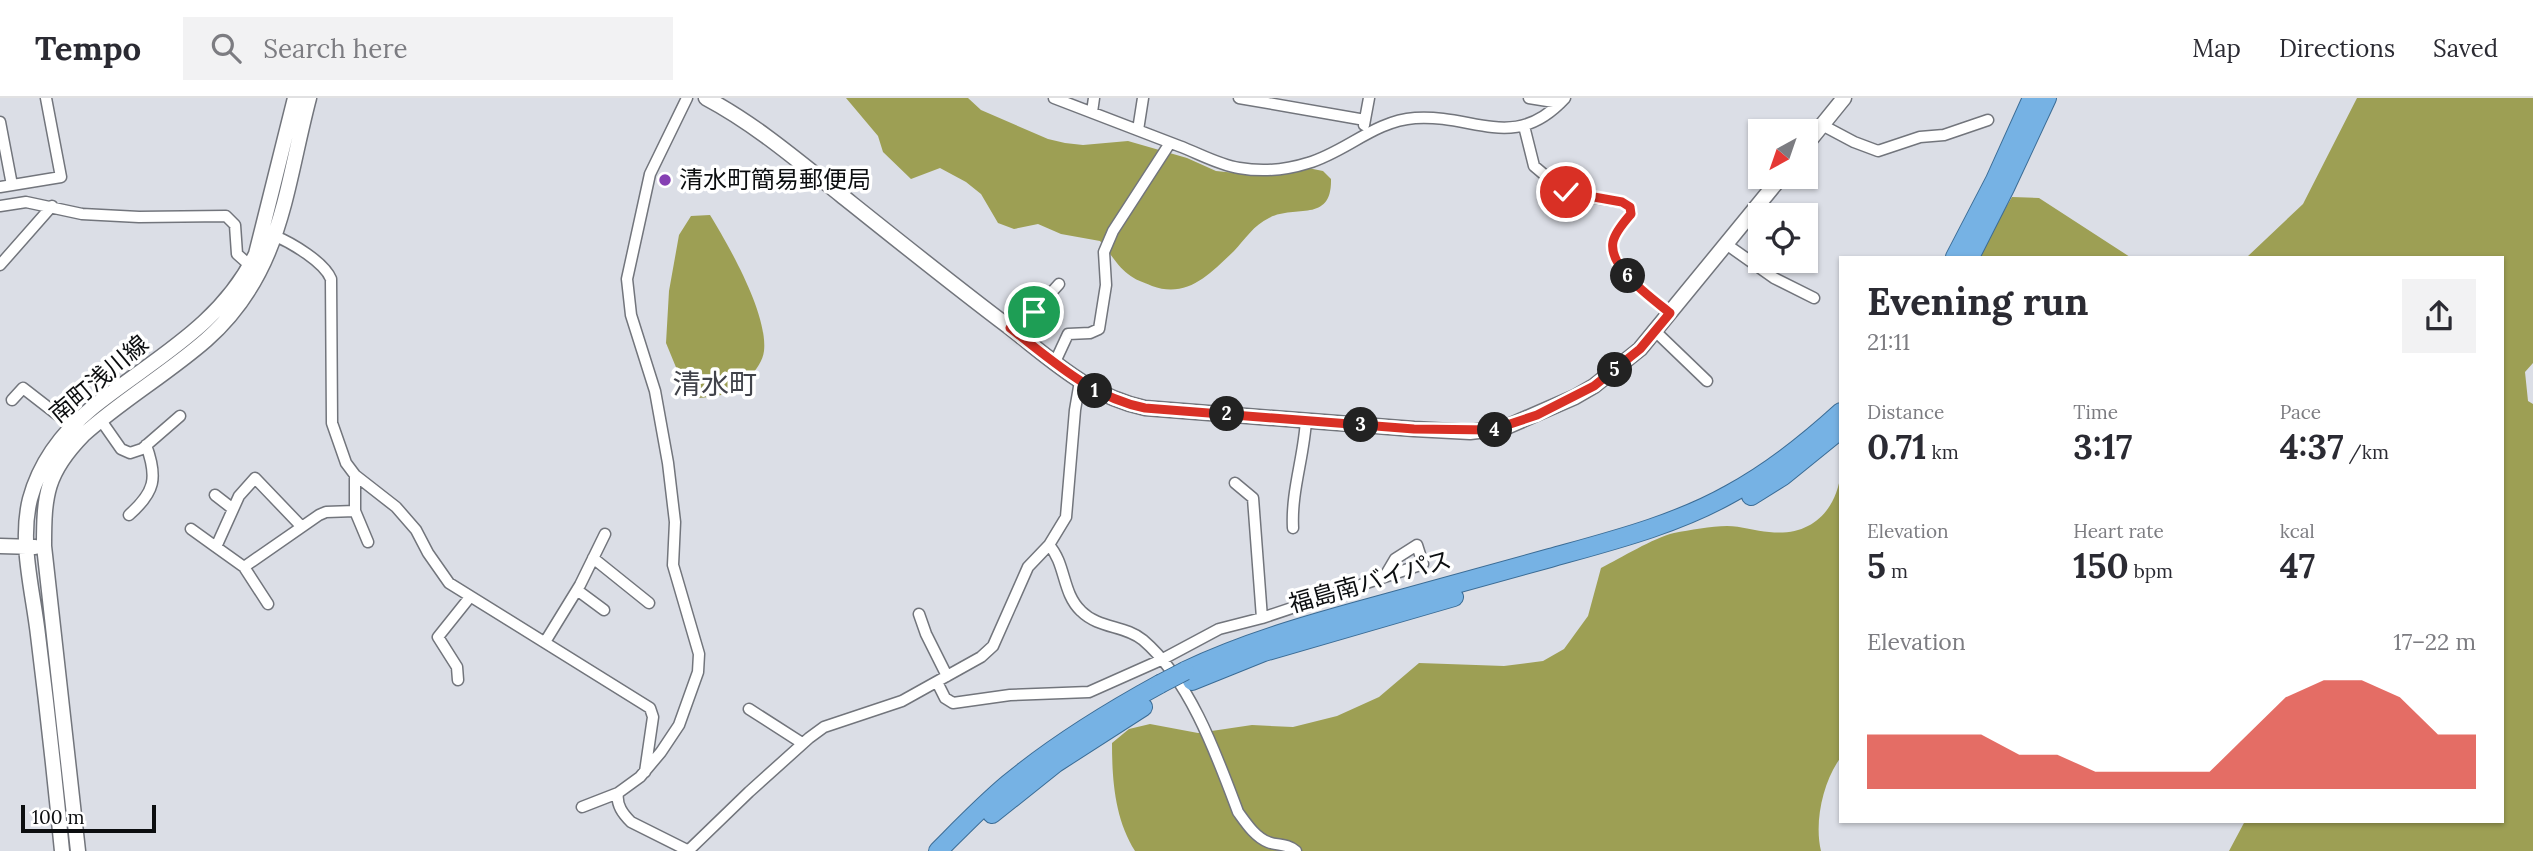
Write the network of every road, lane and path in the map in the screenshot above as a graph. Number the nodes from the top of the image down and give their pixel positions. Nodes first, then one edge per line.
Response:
1 (47, 98) edge
2 (295, 98) edge
3 (309, 98) edge
4 (687, 98) edge
5 (706, 98) edge
6 (1054, 98) edge
7 (1094, 98) edge
8 (1143, 98) edge
9 (1239, 98) edge
10 (1369, 98) edge
11 (1529, 98) edge
12 (1844, 98) edge
13 (2032, 98) edge
14 (2047, 98) edge
15 (1563, 101) edge
16 (1092, 113) junction
17 (1365, 120) junction
18 (1988, 120) dead end
19 (0, 122) edge
20 (1822, 125) junction
21 (1524, 126) junction
22 (1138, 130) junction
23 (1818, 130) edge
24 (1363, 135) junction
25 (1170, 142) junction
26 (12, 184) junction
27 (0, 187) edge
28 (1771, 189) edge
29 (0, 206) edge
30 (52, 206) junction
31 (275, 236) junction
32 (1726, 244) junction
33 (1956, 256) edge
34 (1971, 256) edge
35 (0, 265) edge
36 (255, 270) junction
37 (1059, 284) dead end
38 (1814, 298) dead end
39 (1670, 313) junction
40 (1010, 328) junction
41 (1655, 331) junction
42 (1055, 362) junction
43 (1080, 381) junction
44 (1707, 381) dead end
45 (12, 400) dead end
46 (1839, 414) edge
47 (180, 416) dead end
48 (100, 419) junction
49 (1306, 420) junction
50 (72, 426) junction
51 (1839, 431) edge
52 (146, 445) junction
53 (355, 475) junction
54 (1235, 483) dead end
55 (215, 495) dead end
56 (233, 509) junction
57 (355, 511) junction
58 (129, 515) dead end
59 (301, 526) junction
60 (1293, 528) dead end
61 (191, 529) dead end
62 (606, 534) dead end
63 (368, 542) dead end
64 (1049, 545) junction
65 (0, 546) edge
66 (44, 546) junction
67 (216, 547) junction
68 (26, 548) junction
69 (593, 558) junction
70 (244, 567) junction
71 (1385, 576) dead end
72 (577, 590) junction
73 (470, 597) junction
74 (649, 603) dead end
75 (268, 604) dead end
76 (604, 610) dead end
77 (919, 614) dead end
78 (1262, 618) junction
79 (545, 642) junction
80 (1161, 660) junction
81 (1188, 676) junction
82 (942, 679) junction
83 (458, 680) dead end
84 (1164, 689) junction
85 (749, 709) dead end
86 (802, 743) junction
87 (645, 772) junction
88 (618, 793) junction
89 (582, 807) dead end
90 (62, 851) edge
91 (78, 851) edge
92 (689, 851) edge
93 (938, 851) edge
94 (955, 851) edge
95 (1296, 851) edge

1 - 26 street
2 - 36 street, 南町浅川線
3 - 31 street, 南町浅川線
4 - 87 street
5 - 40 street
6 - 16 street
7 - 16 street
8 - 22 street
9 - 17 street
10 - 17 street
11 - 15 street
12 - 20 street
13 - 33 highway
14 - 34 highway
15 - 21 street
16 - 22 street
17 - 24 street
18 - 20 street
19 - 26 street
20 - 23 street
21 - 24 street
21 - 39 street
22 - 25 street
24 - 25 street
25 - 42 street
26 - 27 street
28 - 32 street
29 - 30 street
30 - 35 street
30 - 36 street
31 - 36 street, 南町浅川線
31 - 53 street
32 - 38 street
32 - 39 street
36 - 48 street, 南町浅川線
36 - 50 street, 南町浅川線
37 - 40 street
39 - 41 street
40 - 42 street
41 - 44 street
41 - 49 street
42 - 43 street
43 - 49 street
43 - 64 street
45 - 50 street
46 - 81 highway, 福島南バイパス
47 - 52 street
48 - 52 street
48 - 66 street, 南町浅川線
49 - 60 street
50 - 68 street, 南町浅川線
51 - 81 highway, 福島南バイパス
52 - 58 street
53 - 57 street
53 - 73 street
54 - 78 street
55 - 56 street
56 - 59 street
56 - 67 street
57 - 59 street
57 - 63 street
59 - 70 street
61 - 67 street
62 - 69 street
64 - 80 street
64 - 82 street
65 - 68 street
66 - 68 street
66 - 91 street, 南町浅川線
67 - 70 street
68 - 90 street, 南町浅川線
69 - 72 street
69 - 74 street
70 - 75 street
71 - 78 street
72 - 76 street
72 - 79 street
73 - 79 street
73 - 83 street
77 - 82 street
78 - 80 street
79 - 87 street
80 - 82 street
80 - 95 street
81 - 84 highway, 福島南バイパス, bridge
82 - 86 street
84 - 93 highway, 福島南バイパス
84 - 94 highway, 福島南バイパス
85 - 86 street
86 - 92 street
87 - 88 street
88 - 89 street
88 - 92 street

